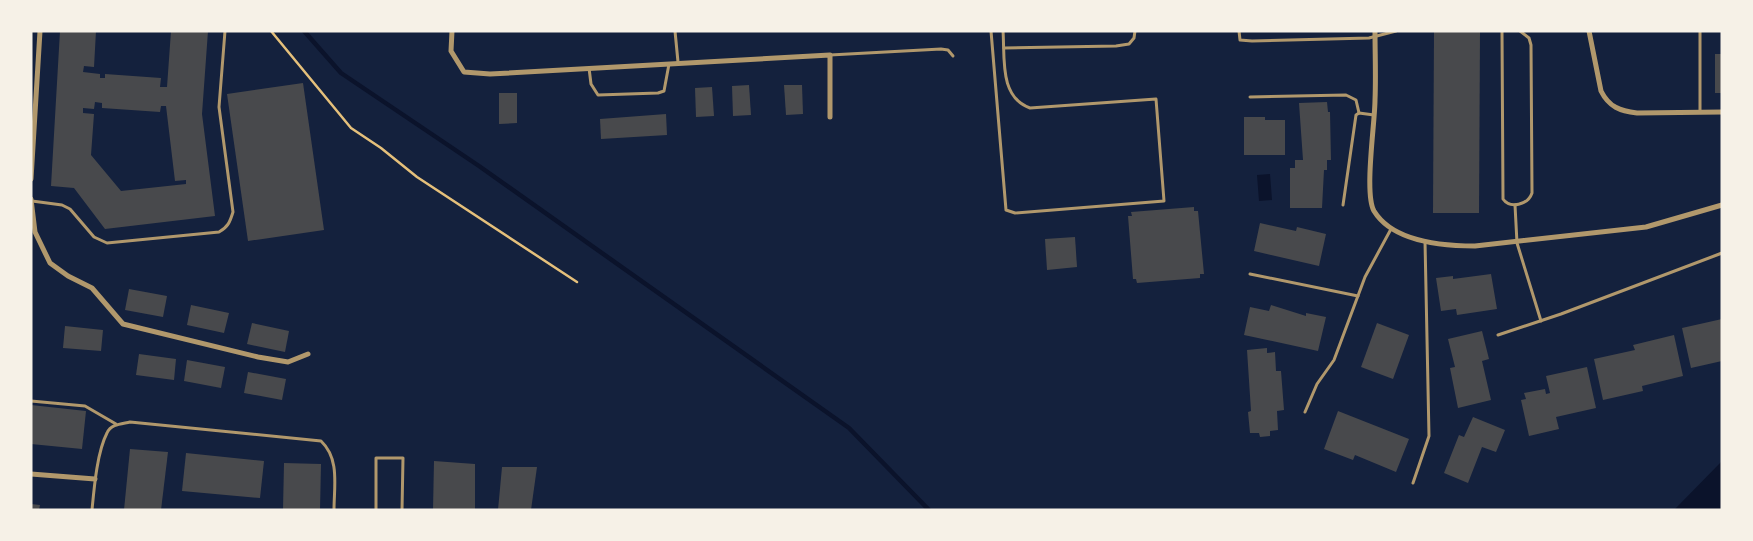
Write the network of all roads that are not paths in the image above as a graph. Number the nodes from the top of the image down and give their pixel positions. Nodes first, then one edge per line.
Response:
1 (40, 31) edge
2 (225, 31) edge
3 (452, 31) edge
4 (675, 31) edge
5 (991, 31) edge
6 (1003, 31) edge
7 (1135, 31) edge
8 (1239, 31) edge
9 (1396, 31) edge
10 (1502, 31) edge
11 (1520, 31) edge
12 (1589, 31) edge
13 (1700, 31) edge
14 (1375, 34) edge
15 (31, 43) edge
16 (40, 43) junction
17 (1004, 48) junction
18 (830, 55) junction
19 (953, 56) dead end
20 (678, 62) junction
21 (669, 63) junction
22 (589, 68) junction
23 (1250, 97) dead end
24 (1700, 112) junction
25 (1722, 112) edge
26 (1358, 113) junction
27 (1374, 115) junction
28 (830, 117) dead end
29 (32, 159) edge
30 (31, 179) edge
31 (31, 200) edge
32 (1343, 205) dead end
33 (1515, 205) junction
34 (1722, 205) edge
35 (1391, 229) junction
36 (33, 232) edge
37 (1425, 241) junction
38 (1517, 243) junction
39 (1722, 254) edge
40 (1250, 274) dead end
41 (1358, 296) junction
42 (1540, 321) junction
43 (1498, 335) dead end
44 (308, 354) dead end
45 (31, 401) edge
46 (1305, 412) dead end
47 (116, 424) junction
48 (31, 474) edge
49 (95, 479) junction
50 (1413, 483) dead end
51 (92, 510) edge
52 (334, 510) edge
53 (376, 510) edge
54 (402, 510) edge

1 - 16 street
2 - 31 lane
3 - 22 street
4 - 20 lane
5 - 17 lane
6 - 17 lane
7 - 17 lane
8 - 14 lane
9 - 14 lane
10 - 33 lane
11 - 33 lane
12 - 24 street
13 - 24 lane
14 - 27 street
15 - 16 street
16 - 29 street
18 - 19 lane
18 - 20 street
18 - 28 street
20 - 21 street
21 - 22 street
21 - 22 lane
23 - 26 lane
24 - 25 street
26 - 27 lane
26 - 32 lane
27 - 35 street
29 - 30 street
31 - 36 street
33 - 38 lane
34 - 38 street
35 - 37 street
35 - 41 lane
36 - 44 street
37 - 38 street
37 - 50 lane
38 - 42 lane
39 - 42 lane
40 - 41 lane
41 - 46 lane
42 - 43 lane
45 - 47 lane
47 - 49 lane
47 - 52 lane
48 - 49 street
49 - 51 lane
53 - 54 lane

